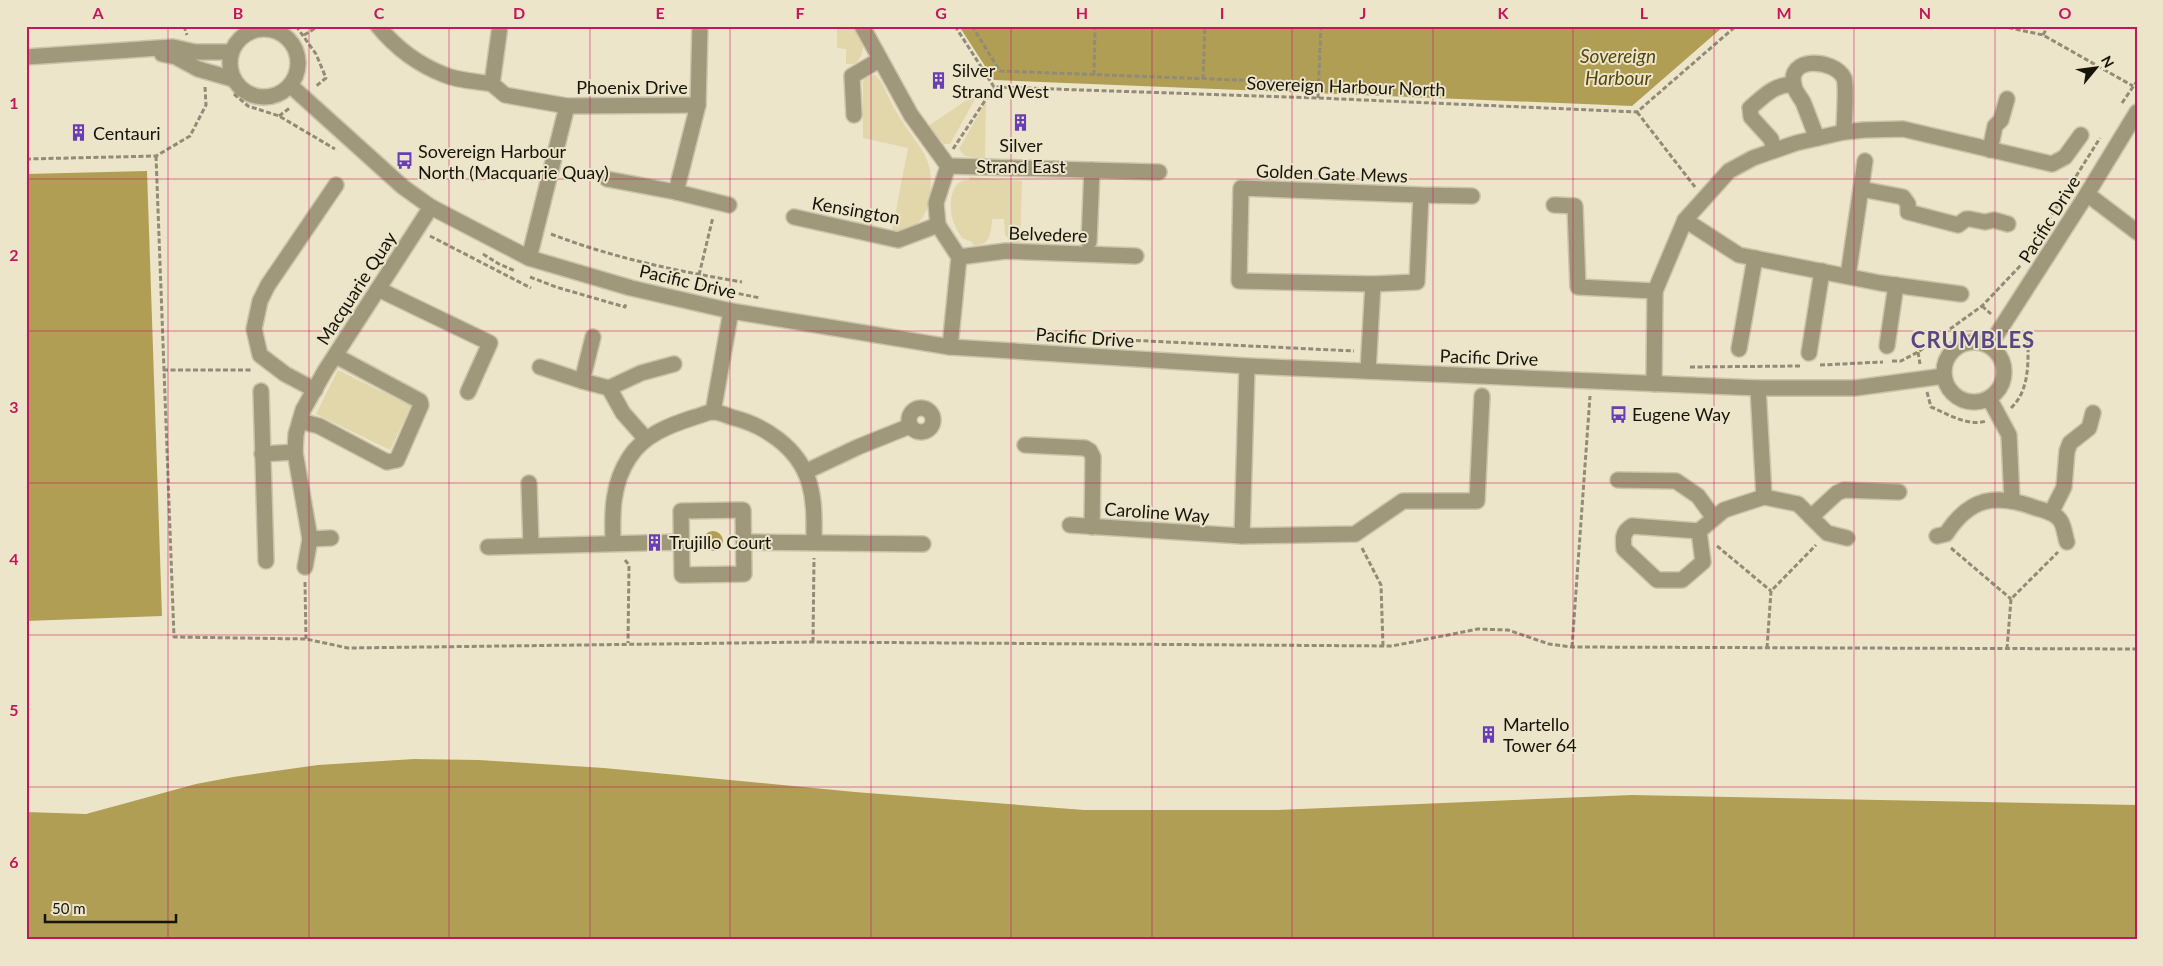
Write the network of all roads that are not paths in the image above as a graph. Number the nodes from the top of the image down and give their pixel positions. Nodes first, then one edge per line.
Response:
1 (378, 26) edge
2 (500, 26) edge
3 (700, 26) edge
4 (862, 26) edge
5 (269, 28) edge
6 (141, 49) junction
7 (231, 52) junction
8 (26, 57) edge
9 (879, 60) junction
10 (233, 79) junction
11 (492, 84) junction
12 (1794, 85) junction
13 (291, 86) junction
14 (2007, 99) dead end
15 (698, 105) junction
16 (567, 106) junction
17 (2137, 112) edge
18 (854, 115) dead end
19 (1844, 132) junction
20 (2081, 135) dead end
21 (1817, 138) junction
22 (1774, 150) junction
23 (1990, 150) junction
24 (1865, 161) dead end
25 (948, 166) junction
26 (1092, 170) junction
27 (1159, 172) dead end
28 (607, 179) dead end
29 (336, 185) dead end
30 (1861, 189) junction
31 (676, 192) junction
32 (2087, 194) junction
33 (1421, 195) junction
34 (1472, 196) dead end
35 (723, 204) road end
36 (1554, 205) dead end
37 (431, 207) junction
38 (794, 217) dead end
39 (1684, 220) junction
40 (2008, 224) dead end
41 (938, 225) junction
42 (2137, 232) edge
43 (1089, 242) dead end
44 (1136, 256) dead end
45 (959, 257) junction
46 (529, 258) junction
47 (1755, 258) junction
48 (1822, 271) junction
49 (1848, 276) junction
50 (1373, 284) junction
51 (1896, 285) junction
52 (378, 289) junction
53 (1655, 290) junction
54 (1961, 294) dead end
55 (731, 311) junction
56 (593, 337) dead end
57 (1990, 345) junction
58 (1887, 346) dead end
59 (950, 347) junction
60 (1739, 349) dead end
61 (336, 356) junction
62 (1807, 362) road end
63 (674, 364) dead end
64 (1247, 366) junction
65 (540, 367) dead end
66 (1368, 371) junction
67 (1944, 376) junction
68 (582, 381) junction
69 (1654, 384) junction
70 (609, 388) junction
71 (1758, 388) junction
72 (314, 390) junction
73 (260, 391) dead end
74 (468, 392) dead end
75 (1482, 396) dead end
76 (1989, 398) junction
77 (713, 412) junction
78 (2093, 413) dead end
79 (300, 421) junction
80 (910, 426) dead end
81 (646, 439) junction
82 (1025, 445) dead end
83 (296, 452) junction
84 (262, 454) junction
85 (805, 472) junction
86 (1618, 480) dead end
87 (529, 483) dead end
88 (1899, 492) dead end
89 (1764, 497) junction
90 (2012, 500) junction
91 (2051, 513) junction
92 (1714, 518) junction
93 (1811, 518) junction
94 (1070, 525) dead end
95 (1092, 527) junction
96 (1699, 531) junction
97 (1242, 536) junction
98 (1937, 536) road end
99 (331, 538) dead end
100 (1846, 538) dead end
101 (310, 539) junction
102 (613, 542) junction
103 (682, 542) junction
104 (744, 542) junction
105 (814, 542) junction
106 (2067, 542) road end
107 (924, 544) dead end
108 (531, 545) junction
109 (488, 547) dead end
110 (266, 561) dead end
111 (305, 567) road end

1 - 11 street, Phoenix Drive
2 - 11 street
3 - 15 street, Phoenix Drive
4 - 9 street
5 - 7 street
5 - 13 street
6 - 7 street
6 - 8 street
6 - 10 street
7 - 10 street
9 - 18 street
9 - 25 street
10 - 13 street
11 - 16 street, Phoenix Drive
12 - 19 street
12 - 21 street
12 - 22 street
13 - 37 street, Pacific Drive
14 - 23 street
15 - 16 street, Phoenix Drive
15 - 31 street, Phoenix Drive
16 - 46 street, Phoenix Drive
17 - 32 street, Pacific Drive
19 - 21 street
19 - 23 street
20 - 23 street
21 - 22 street
22 - 39 street
24 - 30 street
25 - 26 street
25 - 41 street
26 - 27 street
26 - 43 street
28 - 31 street
29 - 72 street
30 - 40 street
30 - 49 street
31 - 35 street
32 - 42 street
32 - 57 street, Pacific Drive
33 - 34 street, Golden Gate Mews
33 - 50 street, Golden Gate Mews
33 - 50 street, Golden Gate Mews
36 - 53 street
37 - 46 street, Pacific Drive
37 - 52 street, Macquarie Quay
38 - 41 street, Kensington
39 - 47 street
39 - 53 street
41 - 45 street
44 - 45 street, Belvedere
45 - 59 street
46 - 55 street, Pacific Drive
47 - 48 street
47 - 60 street
48 - 49 street
48 - 62 street
49 - 51 street
50 - 66 street
51 - 54 street
51 - 58 street
52 - 61 street, Macquarie Quay
52 - 74 street
53 - 69 street
55 - 59 street, Pacific Drive
55 - 77 street
56 - 68 street
57 - 67 street
57 - 76 street
59 - 64 street, Pacific Drive
61 - 72 street, Macquarie Quay
61 - 79 street
63 - 70 street
64 - 66 street, Pacific Drive
64 - 97 street
65 - 68 street
66 - 69 street, Pacific Drive
67 - 71 street, Pacific Drive
67 - 76 street
68 - 70 street
69 - 71 street, Pacific Drive
70 - 81 street
71 - 89 street
72 - 79 street, Macquarie Quay
73 - 84 street
75 - 97 street, Caroline Way
76 - 90 street
77 - 81 street
77 - 85 street
78 - 91 street
79 - 83 street, Macquarie Quay
80 - 85 street
81 - 102 street
82 - 95 street
83 - 84 street
83 - 101 street, Macquarie Quay
84 - 110 street
85 - 105 street
86 - 92 street
87 - 108 street
88 - 93 street
89 - 92 street
89 - 93 street
90 - 91 street
90 - 98 street
91 - 106 street
92 - 96 street
93 - 100 street
94 - 95 street, Caroline Way
95 - 97 street, Caroline Way
96 - 96 street
99 - 101 street
101 - 111 street, Macquarie Quay
102 - 103 street
102 - 108 street
103 - 104 street
103 - 104 street
104 - 105 street
105 - 107 street
108 - 109 street

